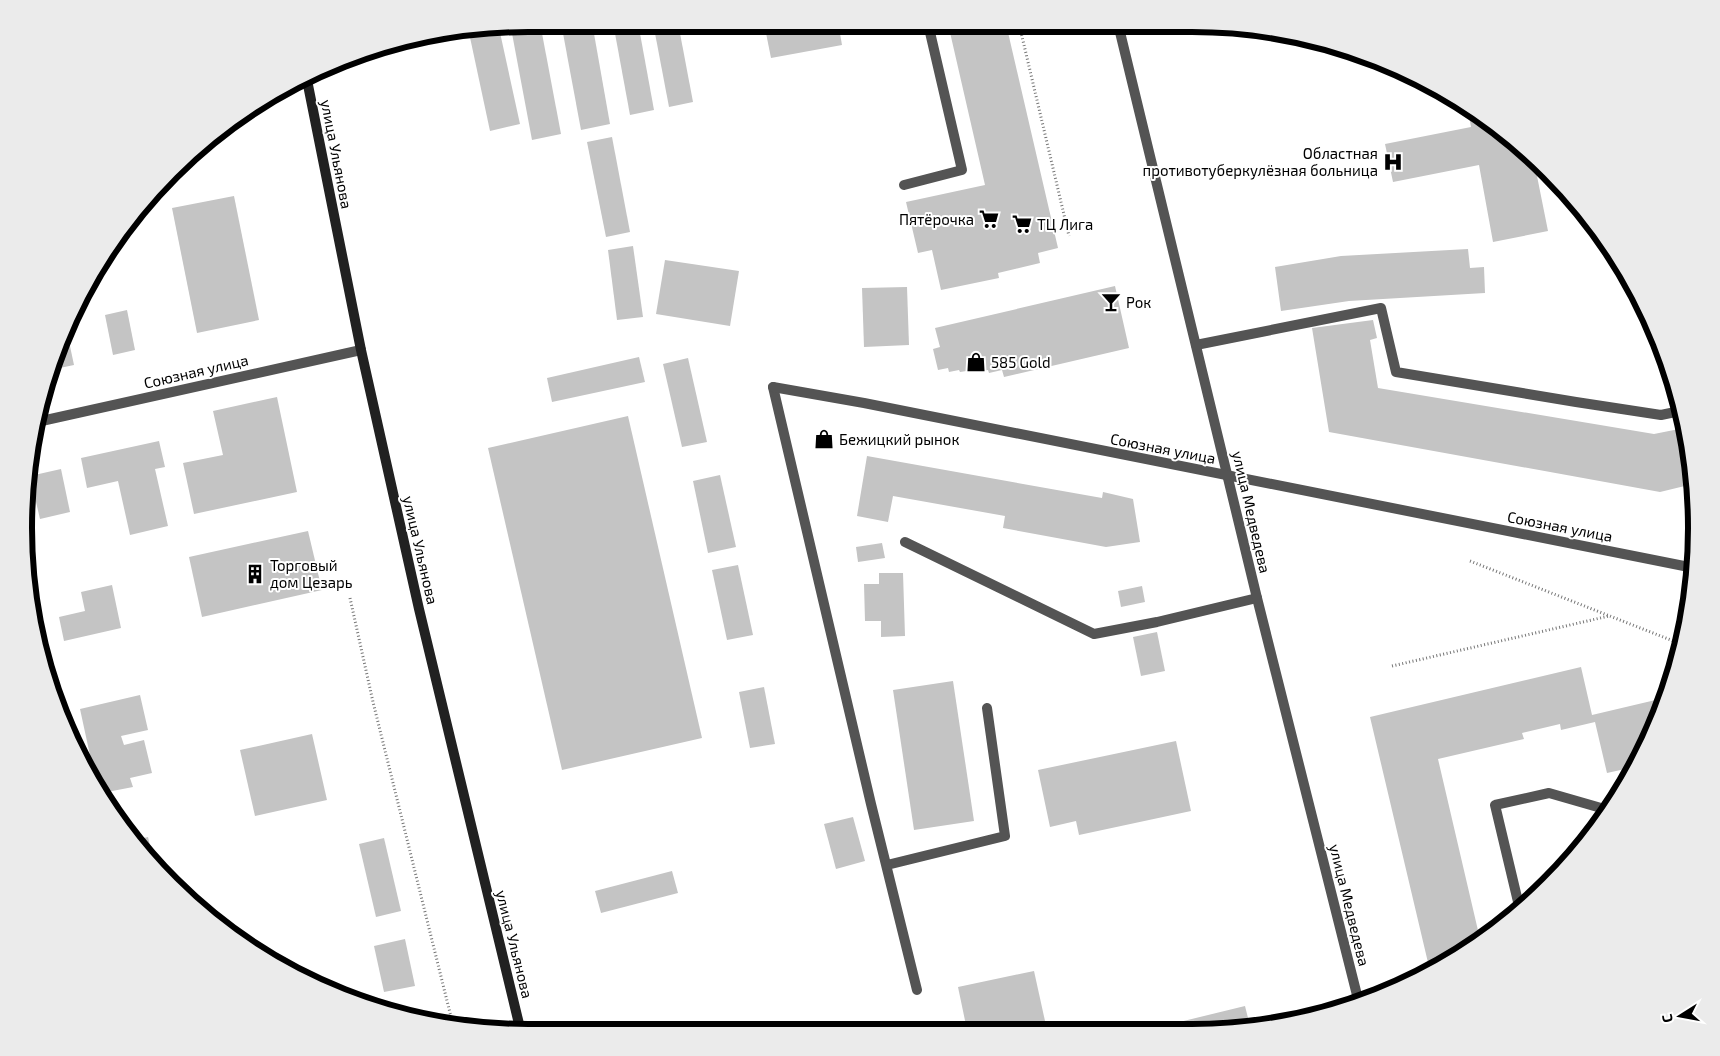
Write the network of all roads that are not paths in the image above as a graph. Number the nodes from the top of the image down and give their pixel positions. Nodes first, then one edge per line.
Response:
1 (930, 32) edge
2 (1120, 32) edge
3 (308, 85) edge
4 (904, 185) dead end
5 (1196, 345) junction
6 (361, 350) junction
7 (1674, 412) edge
8 (44, 421) edge
9 (1229, 476) junction
10 (905, 542) dead end
11 (1685, 566) edge
12 (1257, 598) junction
13 (987, 708) dead end
14 (1601, 808) edge
15 (887, 865) junction
16 (1518, 902) edge
17 (918, 990) dead end
18 (1357, 995) edge
19 (519, 1023) edge

1 - 4 street
2 - 5 street, улица Медведева
3 - 6 main road, улица Ульянова
5 - 7 street
5 - 9 street, улица Медведева
6 - 8 street, Союзная улица
6 - 19 main road, улица Ульянова
9 - 11 street, Союзная улица
9 - 12 street, улица Медведева
9 - 15 street, Союзная улица
10 - 12 street
12 - 18 street, улица Медведева
13 - 15 street
14 - 16 street
15 - 17 street

